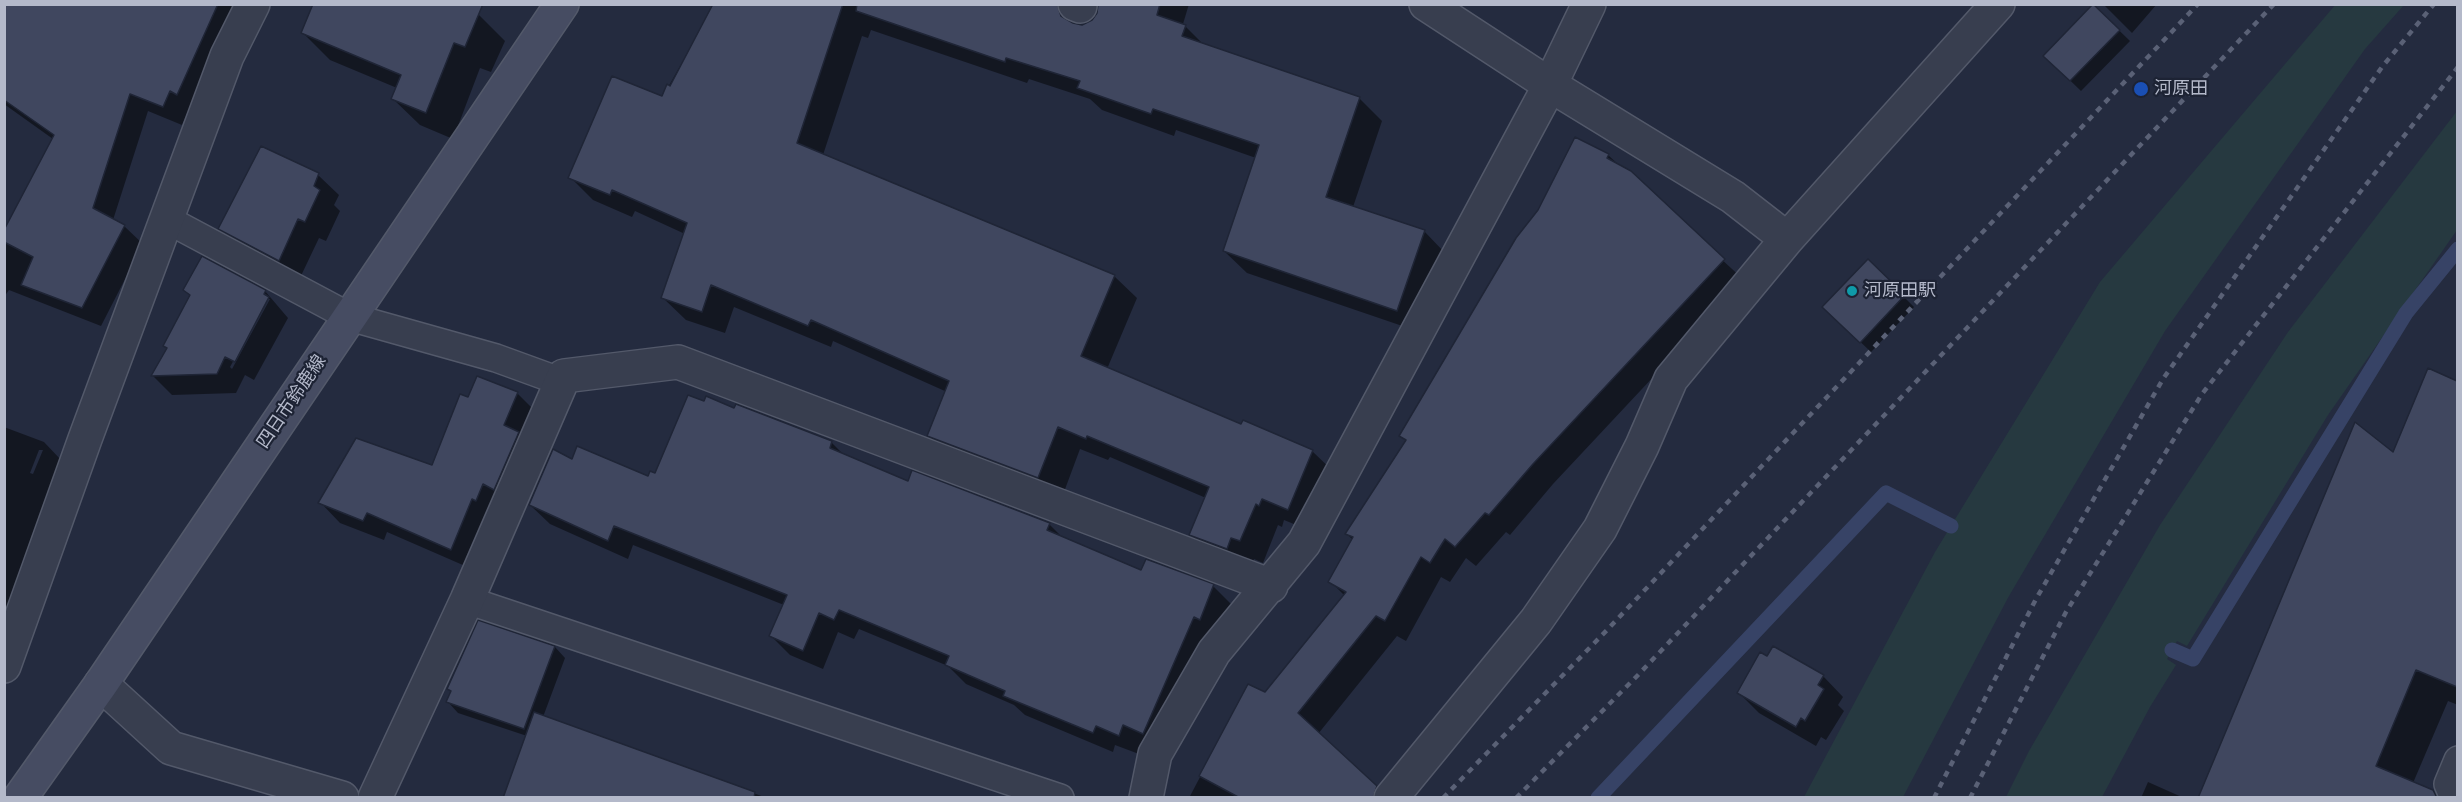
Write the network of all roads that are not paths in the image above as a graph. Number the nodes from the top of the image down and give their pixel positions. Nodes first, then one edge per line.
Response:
1 (253, 4) edge
2 (562, 4) edge
3 (1426, 4) edge
4 (1589, 4) edge
5 (1998, 4) edge
6 (1550, 85) junction
7 (166, 219) junction
8 (1788, 239) junction
9 (350, 317) junction
10 (562, 382) junction
11 (1271, 586) junction
12 (467, 600) junction
13 (4, 666) edge
14 (101, 684) junction
15 (2457, 760) edge
16 (20, 798) edge
17 (342, 798) edge
18 (375, 798) edge
19 (1060, 798) edge
20 (1146, 798) edge
21 (1391, 798) edge
22 (2454, 798) edge

1 - 7 street
2 - 9 main road, 四日市鈴鹿線
3 - 6 street
4 - 6 street
5 - 8 street
6 - 8 street
6 - 11 street
7 - 9 lane
7 - 13 street
8 - 21 street
9 - 10 lane
9 - 14 main road, 四日市鈴鹿線
10 - 11 street
10 - 12 street
11 - 20 street
12 - 18 street
12 - 19 lane
14 - 16 main road, 四日市鈴鹿線
14 - 17 street
15 - 22 lane

